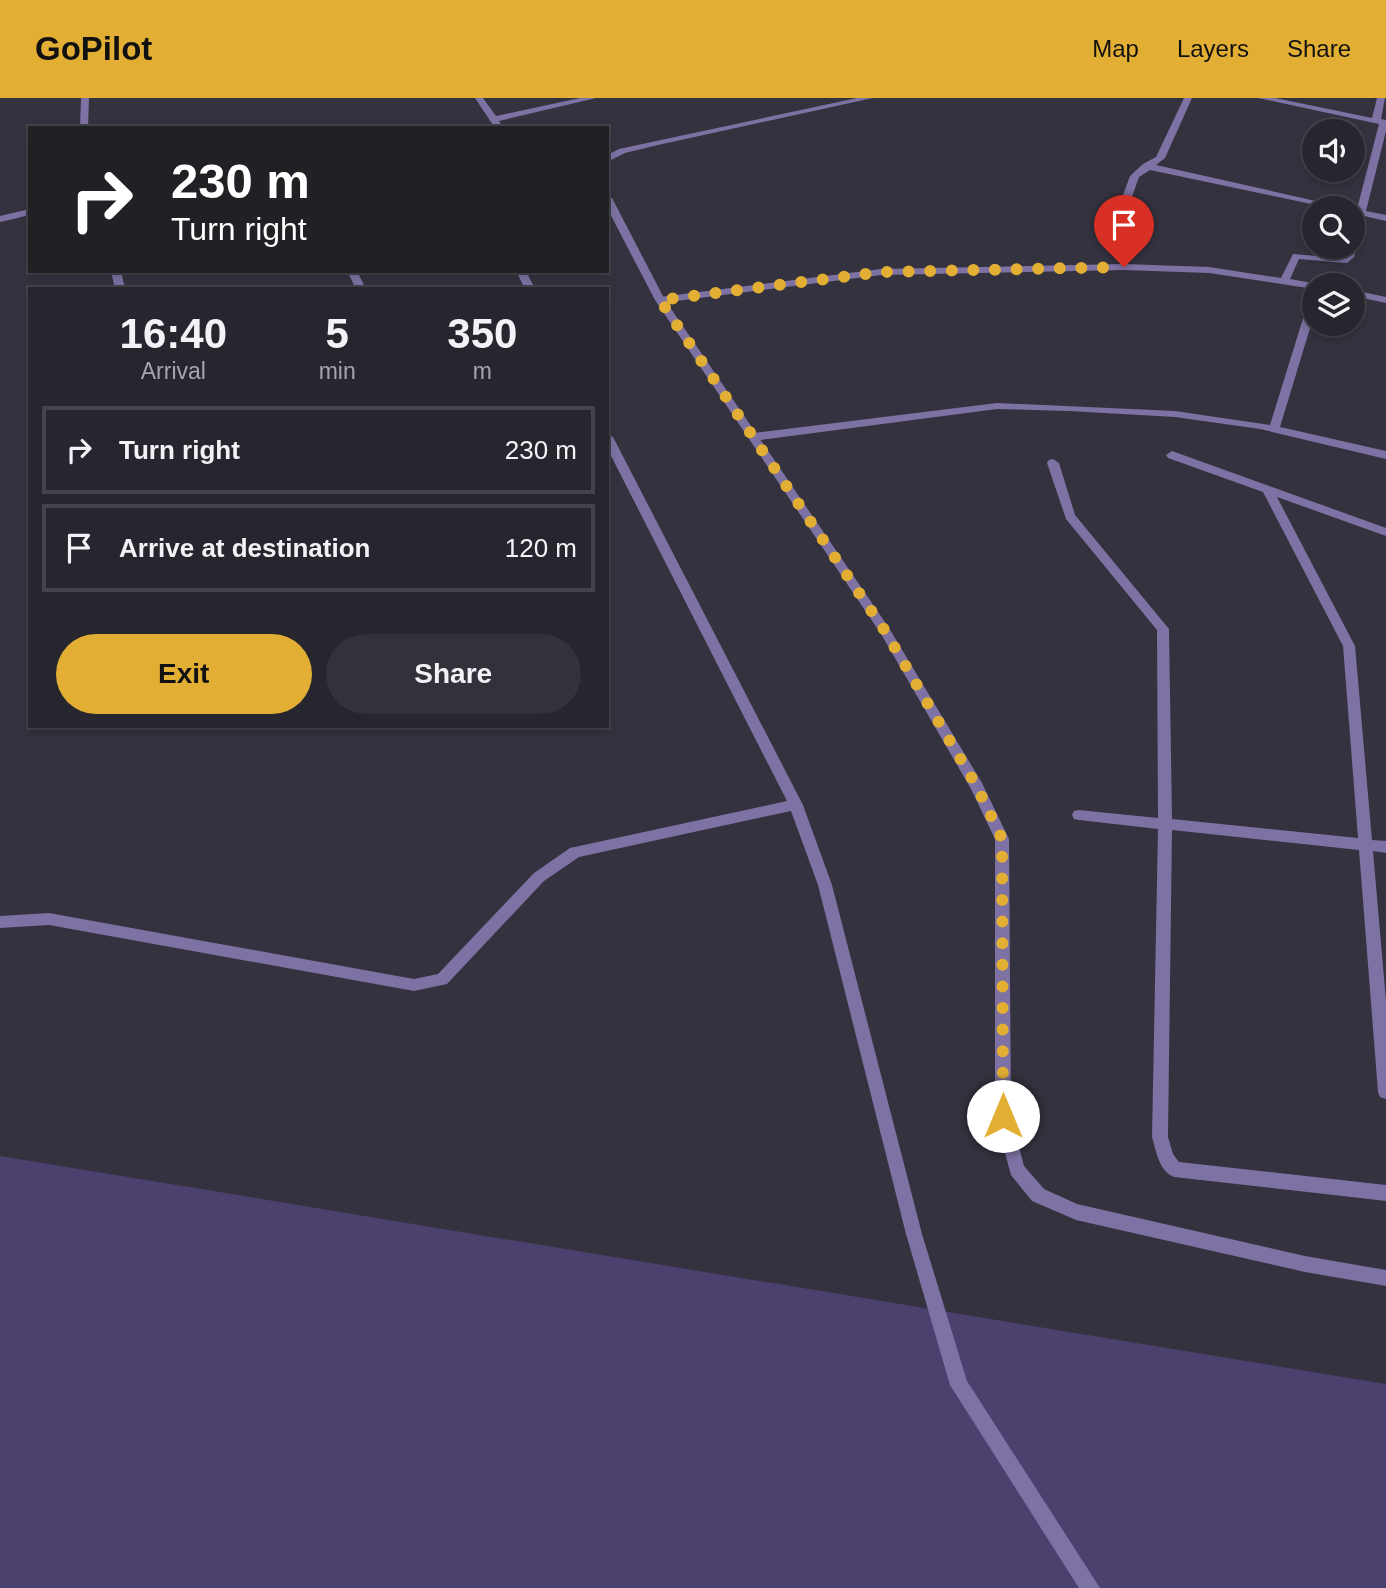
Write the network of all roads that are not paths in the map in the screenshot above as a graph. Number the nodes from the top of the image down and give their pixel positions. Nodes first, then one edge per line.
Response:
1 (85, 98) edge
2 (479, 98) edge
3 (592, 98) edge
4 (869, 98) edge
5 (1188, 98) edge
6 (1262, 98) edge
7 (1381, 98) edge
8 (1382, 122) edge
9 (497, 124) edge
10 (84, 126) edge
11 (609, 158) edge
12 (1146, 166) junction
13 (1361, 196) edge
14 (1302, 199) edge
15 (609, 202) edge
16 (28, 212) edge
17 (1365, 213) edge
18 (1386, 218) edge
19 (0, 219) edge
20 (1118, 222) dead end
21 (1302, 257) edge
22 (1325, 259) edge
23 (1346, 259) edge
24 (1284, 280) junction
25 (1302, 284) edge
26 (1365, 296) edge
27 (660, 300) junction
28 (1386, 300) edge
29 (1303, 336) edge
30 (1274, 429) junction
31 (753, 437) junction
32 (609, 442) edge
33 (1172, 455) dead end
34 (1386, 455) edge
35 (1053, 463) dead end
36 (1268, 490) junction
37 (1386, 532) edge
38 (796, 805) junction
39 (1079, 815) dead end
40 (1166, 824) junction
41 (1364, 845) junction
42 (1386, 847) edge
43 (0, 922) edge
44 (1386, 1092) edge
45 (1386, 1193) edge
46 (1386, 1278) edge
47 (1090, 1588) edge

1 - 10 street
2 - 9 street
3 - 9 street
4 - 11 street
5 - 12 street
6 - 8 street
7 - 8 street
8 - 13 street
12 - 14 street
12 - 20 street
15 - 27 street
16 - 19 street
17 - 18 street
21 - 24 street
22 - 23 street
24 - 25 street
24 - 27 street
26 - 28 street
27 - 31 street
29 - 30 street
30 - 31 street
30 - 34 street
31 - 46 street
32 - 38 street
33 - 36 street
35 - 40 street
36 - 37 street
36 - 41 street
38 - 43 street
38 - 47 street
39 - 40 street
40 - 41 street
40 - 45 street
41 - 42 street
41 - 44 street

